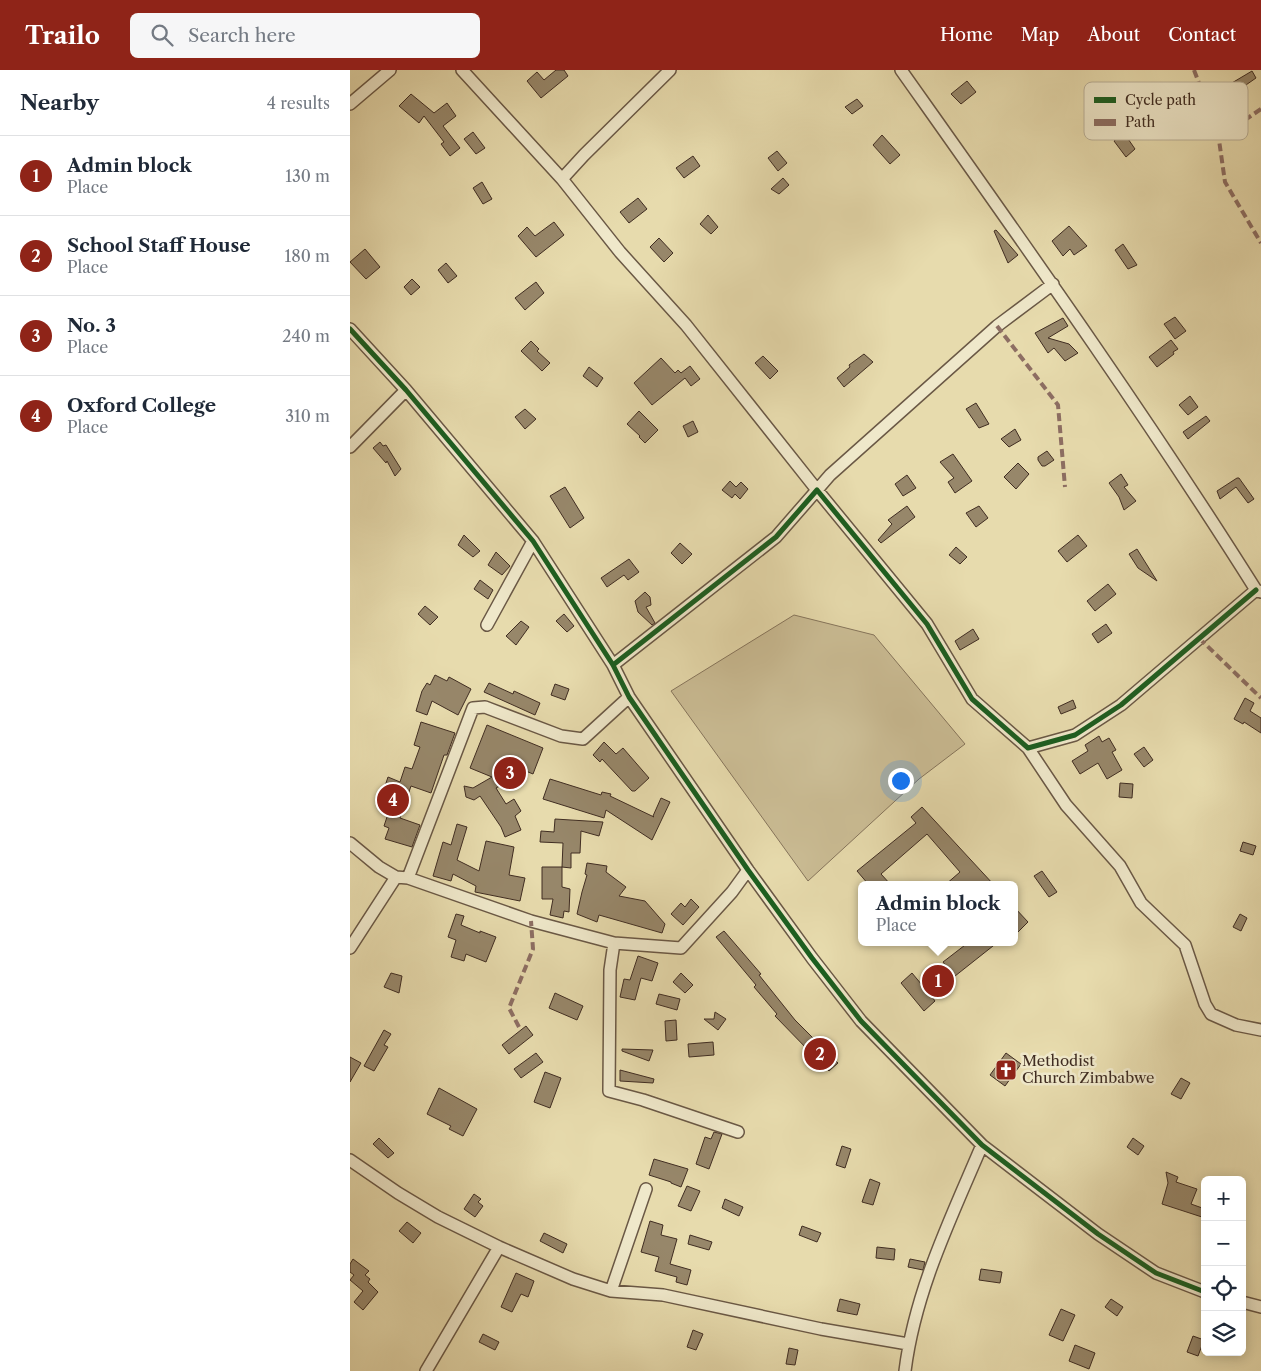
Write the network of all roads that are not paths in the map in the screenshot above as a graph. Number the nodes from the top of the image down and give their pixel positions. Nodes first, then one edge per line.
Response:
1 (390, 70) edge
2 (462, 70) edge
3 (670, 70) edge
4 (901, 70) edge
5 (350, 104) edge
6 (562, 179) junction
7 (1053, 284) junction
8 (350, 328) edge
9 (406, 390) junction
10 (350, 447) edge
11 (817, 490) junction
12 (533, 541) junction
13 (1258, 591) edge
14 (487, 625) dead end
15 (613, 664) junction
16 (629, 697) junction
17 (1028, 748) junction
18 (350, 843) edge
19 (748, 870) junction
20 (396, 877) junction
21 (408, 878) junction
22 (614, 943) junction
23 (350, 948) edge
24 (1261, 1030) edge
25 (738, 1132) dead end
26 (982, 1145) junction
27 (350, 1160) edge
28 (646, 1189) dead end
29 (499, 1247) junction
30 (1201, 1290) edge
31 (611, 1291) junction
32 (1246, 1303) edge
33 (1261, 1307) edge
34 (908, 1344) junction
35 (426, 1371) edge
36 (905, 1371) edge

1 - 5 street
2 - 6 street
3 - 6 street
4 - 7 street
6 - 11 street
7 - 11 street
7 - 13 street
8 - 9 street
9 - 10 street
9 - 12 street
11 - 15 street
11 - 17 street
12 - 14 street
12 - 15 street
13 - 17 street
15 - 16 street
16 - 19 street
16 - 21 street
17 - 24 street
18 - 20 street
19 - 22 street
19 - 26 street
20 - 21 street
20 - 23 street
21 - 22 street
22 - 25 street
26 - 30 street
26 - 34 street
27 - 29 street
28 - 31 street
29 - 31 street
29 - 35 street
31 - 34 street
32 - 33 street
34 - 36 street

